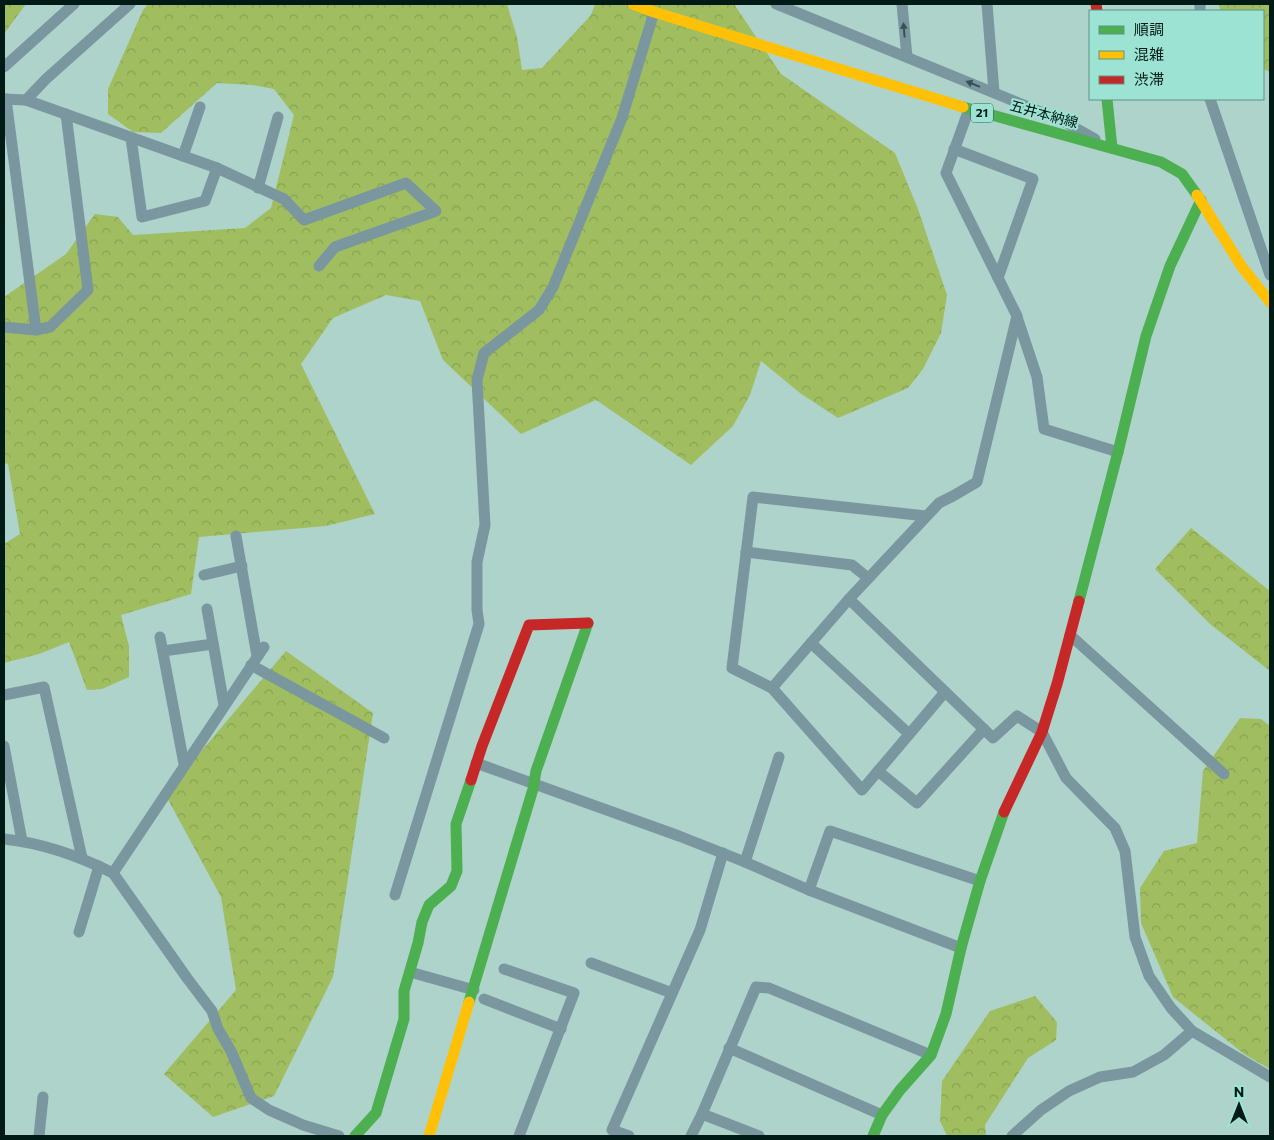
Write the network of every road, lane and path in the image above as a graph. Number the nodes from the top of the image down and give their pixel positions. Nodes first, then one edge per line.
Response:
1 (74, 4) edge
2 (130, 4) edge
3 (633, 4) edge
4 (776, 4) edge
5 (902, 4) edge
6 (987, 4) edge
7 (654, 12) junction
8 (906, 57) junction
9 (4, 66) edge
10 (994, 92) junction
11 (5, 99) edge
12 (26, 100) junction
13 (1106, 100) edge
14 (1210, 100) edge
15 (200, 107) dead end
16 (969, 109) junction
17 (66, 114) junction
18 (278, 117) dead end
19 (131, 138) junction
20 (1112, 148) junction
21 (954, 149) junction
22 (183, 156) junction
23 (217, 168) junction
24 (258, 188) junction
25 (1201, 200) junction
26 (319, 266) dead end
27 (1270, 274) edge
28 (998, 278) junction
29 (1270, 302) edge
30 (1017, 316) junction
31 (4, 327) edge
32 (36, 330) junction
33 (1118, 452) junction
34 (926, 516) junction
35 (236, 536) dead end
36 (746, 552) junction
37 (242, 566) junction
38 (204, 575) dead end
39 (868, 578) junction
40 (849, 599) junction
41 (207, 609) dead end
42 (1070, 635) junction
43 (160, 637) dead end
44 (811, 643) junction
45 (213, 644) junction
46 (163, 651) junction
47 (257, 656) junction
48 (772, 688) junction
49 (945, 692) junction
50 (4, 695) edge
51 (224, 705) junction
52 (984, 729) junction
53 (1042, 732) junction
54 (909, 734) junction
55 (384, 738) dead end
56 (4, 746) edge
57 (779, 758) dead end
58 (476, 763) junction
59 (184, 764) junction
60 (878, 771) junction
61 (1224, 774) dead end
62 (534, 784) junction
63 (4, 839) edge
64 (22, 841) junction
65 (723, 853) junction
66 (82, 858) junction
67 (745, 862) junction
68 (99, 866) junction
69 (113, 872) junction
70 (980, 881) junction
71 (810, 890) junction
72 (395, 895) dead end
73 (79, 932) dead end
74 (961, 948) junction
75 (590, 963) dead end
76 (504, 968) dead end
77 (410, 972) junction
78 (474, 990) junction
79 (672, 992) junction
80 (484, 999) dead end
81 (561, 1030) junction
82 (1192, 1031) junction
83 (729, 1048) junction
84 (932, 1055) junction
85 (1270, 1077) edge
86 (43, 1097) dead end
87 (702, 1114) junction
88 (882, 1115) junction
89 (39, 1136) edge
90 (334, 1136) edge
91 (355, 1136) edge
92 (429, 1136) edge
93 (519, 1136) edge
94 (629, 1136) edge
95 (691, 1136) edge
96 (758, 1136) edge
97 (873, 1136) edge
98 (1012, 1136) edge

1 - 9 street
2 - 12 street
3 - 7 street, 五井本納線 / 21
4 - 8 street
8 -> 5 street
6 - 10 street
7 - 16 street, 五井本納線 / 21
7 - 72 street
10 -> 8 street
10 - 20 street
11 - 12 street
11 - 32 street
12 - 17 street
13 - 20 street
14 - 27 street
15 - 22 street
16 - 20 street, 五井本納線 / 21
16 - 21 street
17 - 19 street
17 - 32 street
18 - 24 street
19 - 22 street
19 - 23 street
20 - 25 street, 五井本納線 / 21
21 - 28 street
21 - 28 street
22 - 23 street
23 - 24 street
24 - 26 street
25 - 29 street, 五井本納線 / 21
25 - 33 street
28 - 30 street
30 - 33 street
30 - 34 street
31 - 32 street
33 - 42 street
34 - 36 street
34 - 39 street
35 - 37 street
36 - 39 street
36 - 48 street
37 - 38 street
37 - 47 street
39 - 40 street
40 - 44 street
40 - 49 street
41 - 45 street
42 - 53 street
42 - 61 street
43 - 46 street
44 - 48 street
44 - 54 street
45 - 46 street
45 - 51 street
46 - 59 street
47 - 51 street
47 - 55 street
48 - 60 street
49 - 52 street
49 - 54 street
50 - 66 street
51 - 59 street
52 - 53 street
52 - 60 street
53 - 70 street
53 - 82 street
54 - 60 street
56 - 64 street
57 - 67 street
58 - 62 street
58 - 62 street
58 - 77 street
59 - 69 street
62 - 65 street
62 - 78 street
63 - 64 street
64 - 66 street
65 - 67 street
65 - 79 street
66 - 68 street
67 - 71 street
68 - 69 street
68 - 73 street
69 - 90 street
70 - 71 street
70 - 74 street
71 - 74 street
74 - 84 street
75 - 79 street
76 - 81 street
77 - 78 street
77 - 91 street
78 - 92 street
79 - 94 street
80 - 81 street
81 - 93 street
82 - 85 street
82 - 98 street
83 - 84 street
83 - 87 street
83 - 88 street
84 - 88 street
86 - 89 street
87 - 95 street
87 - 96 street
88 - 97 street

